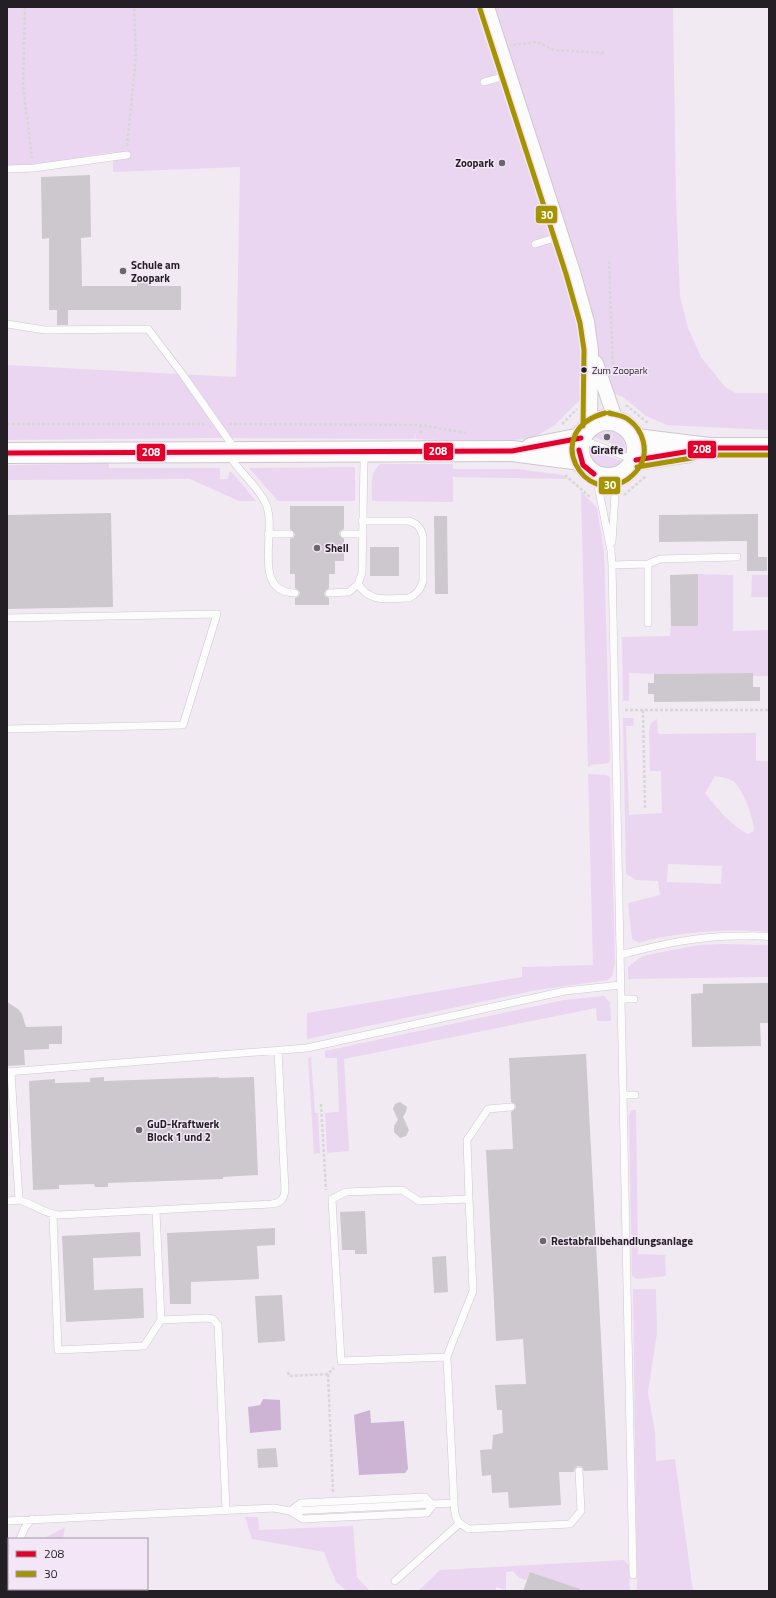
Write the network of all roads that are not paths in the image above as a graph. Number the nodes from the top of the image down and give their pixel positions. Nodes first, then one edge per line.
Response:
1 (487, 7) edge
2 (509, 75) junction
3 (484, 82) dead end
4 (127, 155) road end
5 (7, 169) edge
6 (561, 236) junction
7 (535, 244) dead end
8 (7, 324) edge
9 (591, 350) junction
10 (620, 412) junction
11 (585, 432) junction
12 (636, 439) junction
13 (709, 448) junction
14 (769, 448) edge
15 (364, 450) junction
16 (231, 451) junction
17 (512, 451) junction
18 (7, 452) edge
19 (581, 460) junction
20 (636, 460) junction
21 (596, 476) junction
22 (616, 478) junction
23 (362, 521) junction
24 (268, 534) junction
25 (290, 534) dead end
26 (344, 534) dead end
27 (362, 534) junction
28 (611, 550) junction
29 (737, 557) dead end
30 (648, 564) junction
31 (612, 565) junction
32 (358, 584) junction
33 (295, 593) dead end
34 (329, 593) dead end
35 (7, 618) edge
36 (648, 623) dead end
37 (7, 729) edge
38 (769, 936) edge
39 (620, 955) junction
40 (621, 985) junction
41 (622, 998) junction
42 (634, 999) dead end
43 (278, 1051) junction
44 (9, 1072) edge
45 (623, 1095) junction
46 (636, 1095) dead end
47 (511, 1107) dead end
48 (469, 1199) junction
49 (19, 1200) junction
50 (7, 1201) edge
51 (156, 1210) junction
52 (53, 1215) junction
53 (161, 1320) junction
54 (447, 1357) junction
55 (579, 1471) dead end
56 (454, 1503) junction
57 (433, 1505) junction
58 (226, 1510) junction
59 (290, 1511) junction
60 (32, 1519) junction
61 (7, 1521) edge
62 (459, 1524) junction
63 (20, 1538) edge
64 (633, 1575) dead end
65 (395, 1581) dead end

1 - 2 street
2 - 3 lane
2 - 6 street
4 - 5 lane
6 - 7 lane
6 - 9 street
8 - 16 lane
9 - 10 street
9 - 11 street
10 - 11 main road
10 - 12 main road
11 - 17 main road
11 - 19 main road
11 - 20 lane
12 - 13 main road
12 - 20 main road
13 - 14 main road
13 - 20 main road
15 - 16 main road
15 - 17 main road
15 - 23 lane
16 - 18 main road
16 - 24 lane
17 - 19 main road
19 - 21 main road
20 - 22 main road
21 - 22 main road
21 - 28 lane
22 - 28 lane
23 - 27 lane
23 - 32 lane
24 - 25 lane
24 - 33 lane
26 - 27 lane
27 - 32 lane
28 - 31 lane
29 - 30 lane
30 - 31 lane
30 - 36 lane
31 - 39 lane
32 - 34 lane
35 - 37 lane
38 - 39 lane
39 - 40 lane
40 - 41 lane
40 - 43 lane
41 - 42 lane
41 - 45 lane
43 - 44 lane
43 - 51 lane
44 - 49 lane
45 - 46 lane
45 - 64 lane
47 - 48 lane
48 - 54 lane
48 - 54 lane
49 - 50 lane
49 - 52 lane
51 - 52 lane
51 - 53 lane
52 - 53 lane
53 - 58 lane
54 - 56 lane
55 - 62 lane
56 - 57 lane
56 - 62 lane
57 - 59 lane
57 - 59 lane
58 - 59 lane
58 - 60 lane
60 - 61 lane
60 - 63 lane
62 - 65 lane

